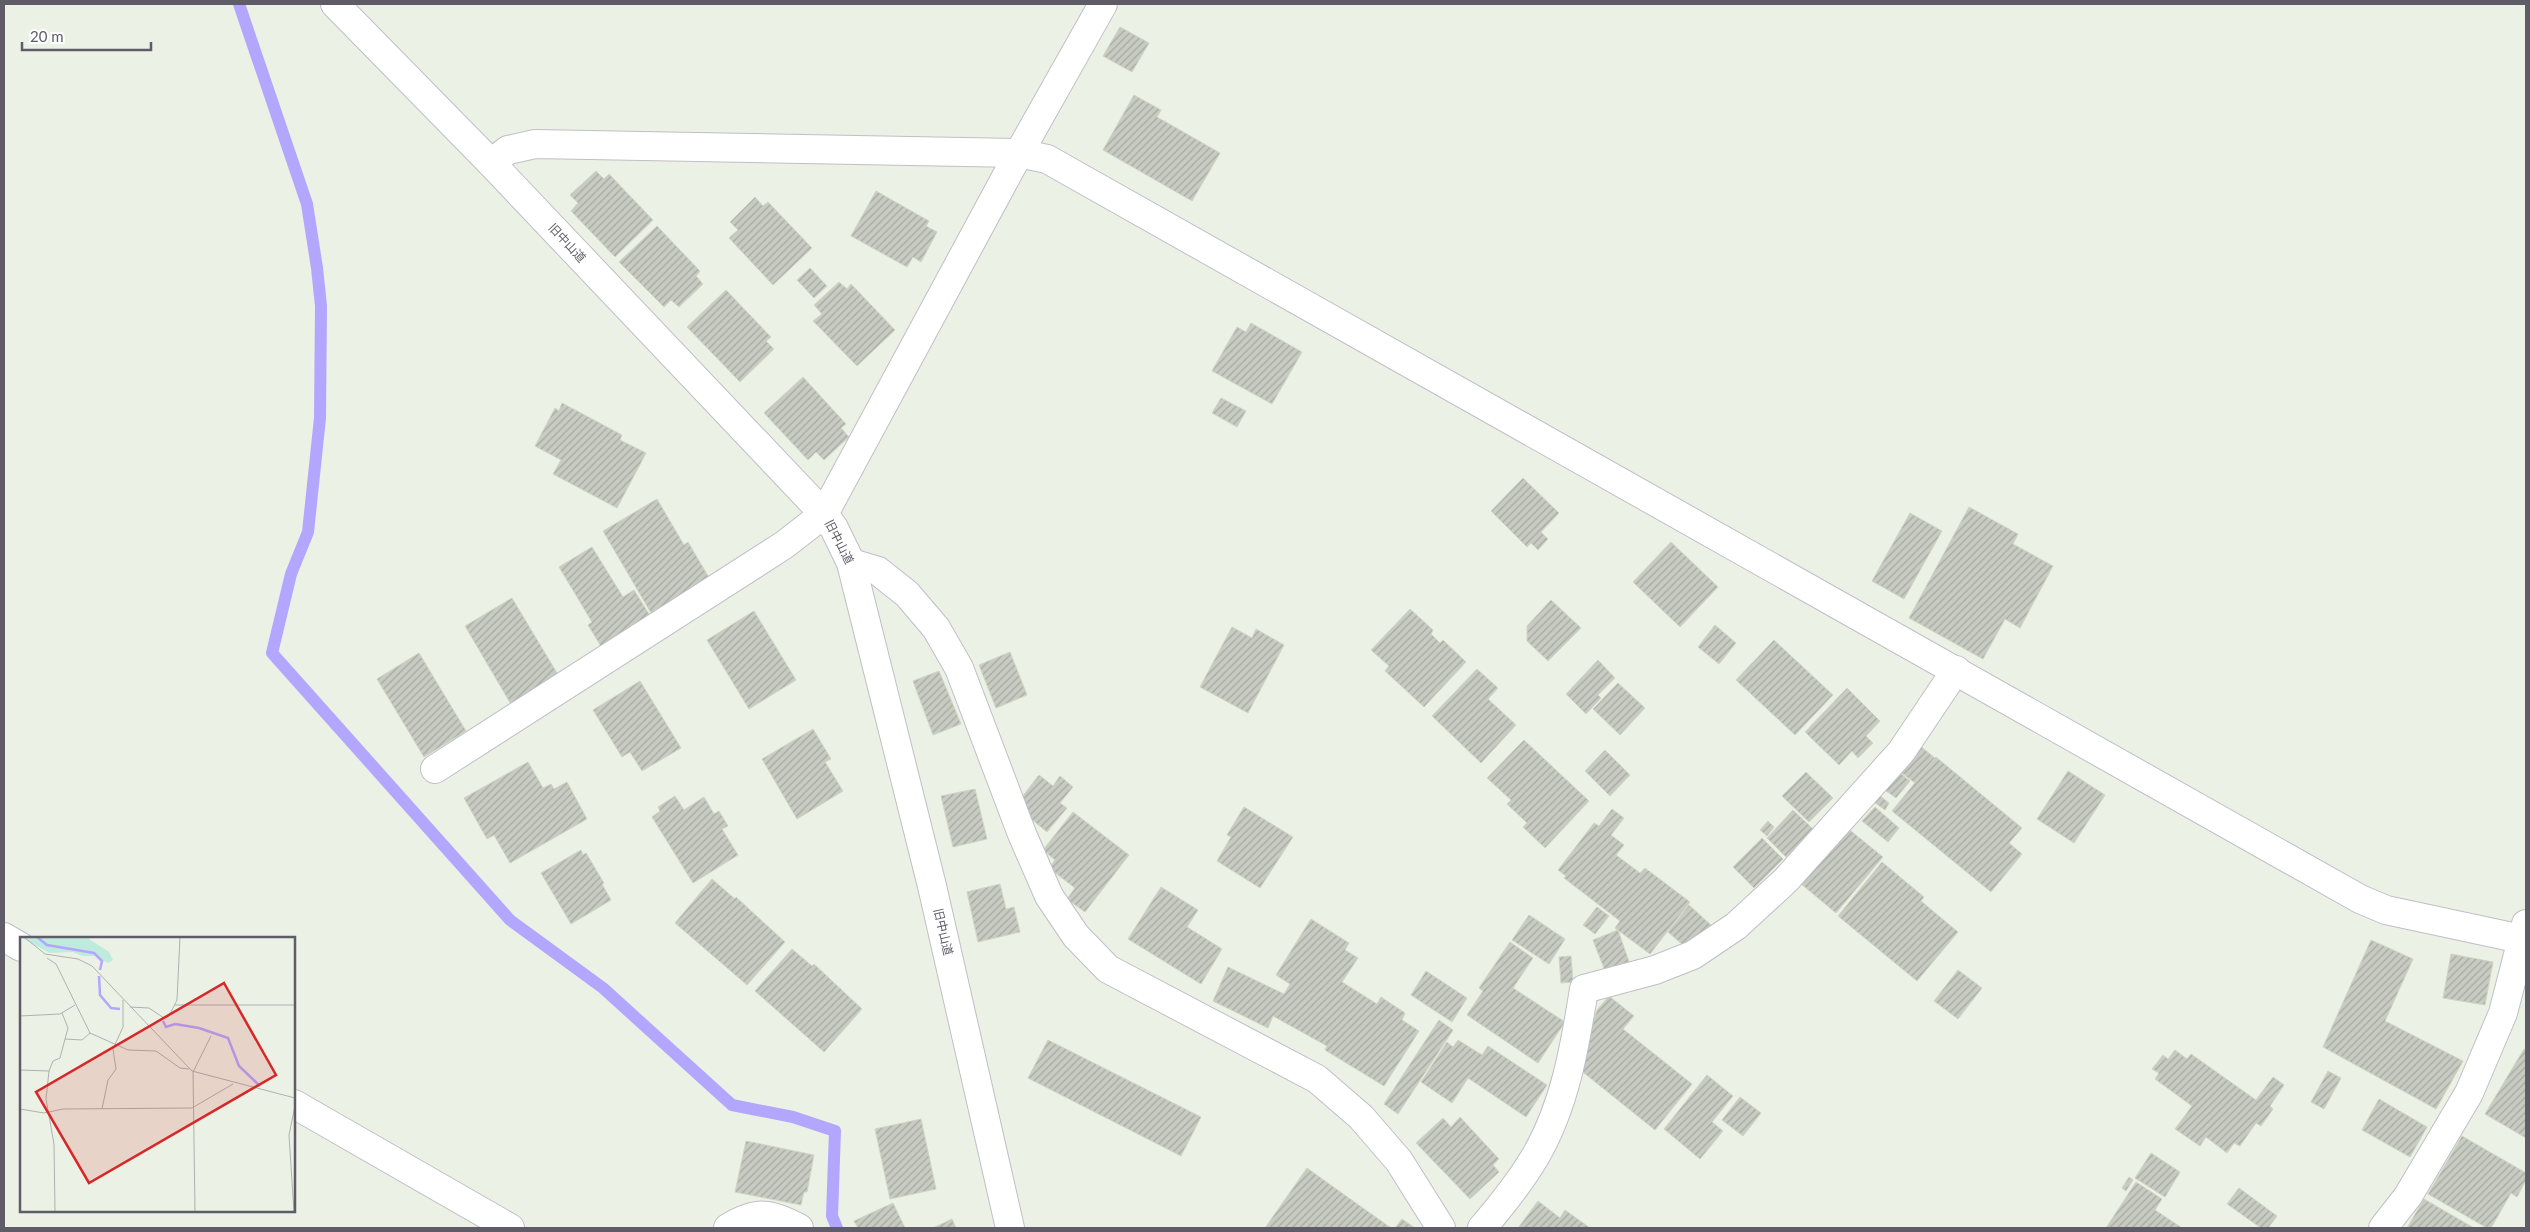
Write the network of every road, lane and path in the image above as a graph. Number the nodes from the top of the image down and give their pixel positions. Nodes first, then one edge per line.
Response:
1 (335, 4) edge
2 (1103, 4) edge
3 (1019, 153) junction
4 (491, 163) junction
5 (824, 514) junction
6 (851, 563) junction
7 (1956, 670) junction
8 (435, 769) dead end
9 (2525, 934) edge
10 (4, 937) edge
11 (20, 946) edge
12 (295, 1105) edge
13 (510, 1228) edge
14 (728, 1228) edge
15 (800, 1228) edge
16 (1010, 1228) edge
17 (1441, 1228) edge
18 (1482, 1228) edge
19 (2383, 1228) edge

1 - 4 street, 旧中山道
2 - 3 street
3 - 4 street
3 - 5 street
3 - 7 street
4 - 5 street, 旧中山道
5 - 6 street, 旧中山道
5 - 8 street
6 - 16 street, 旧中山道
6 - 17 street
7 - 9 street
7 - 18 street
9 - 19 street
10 - 11 street
12 - 13 street
14 - 15 street

